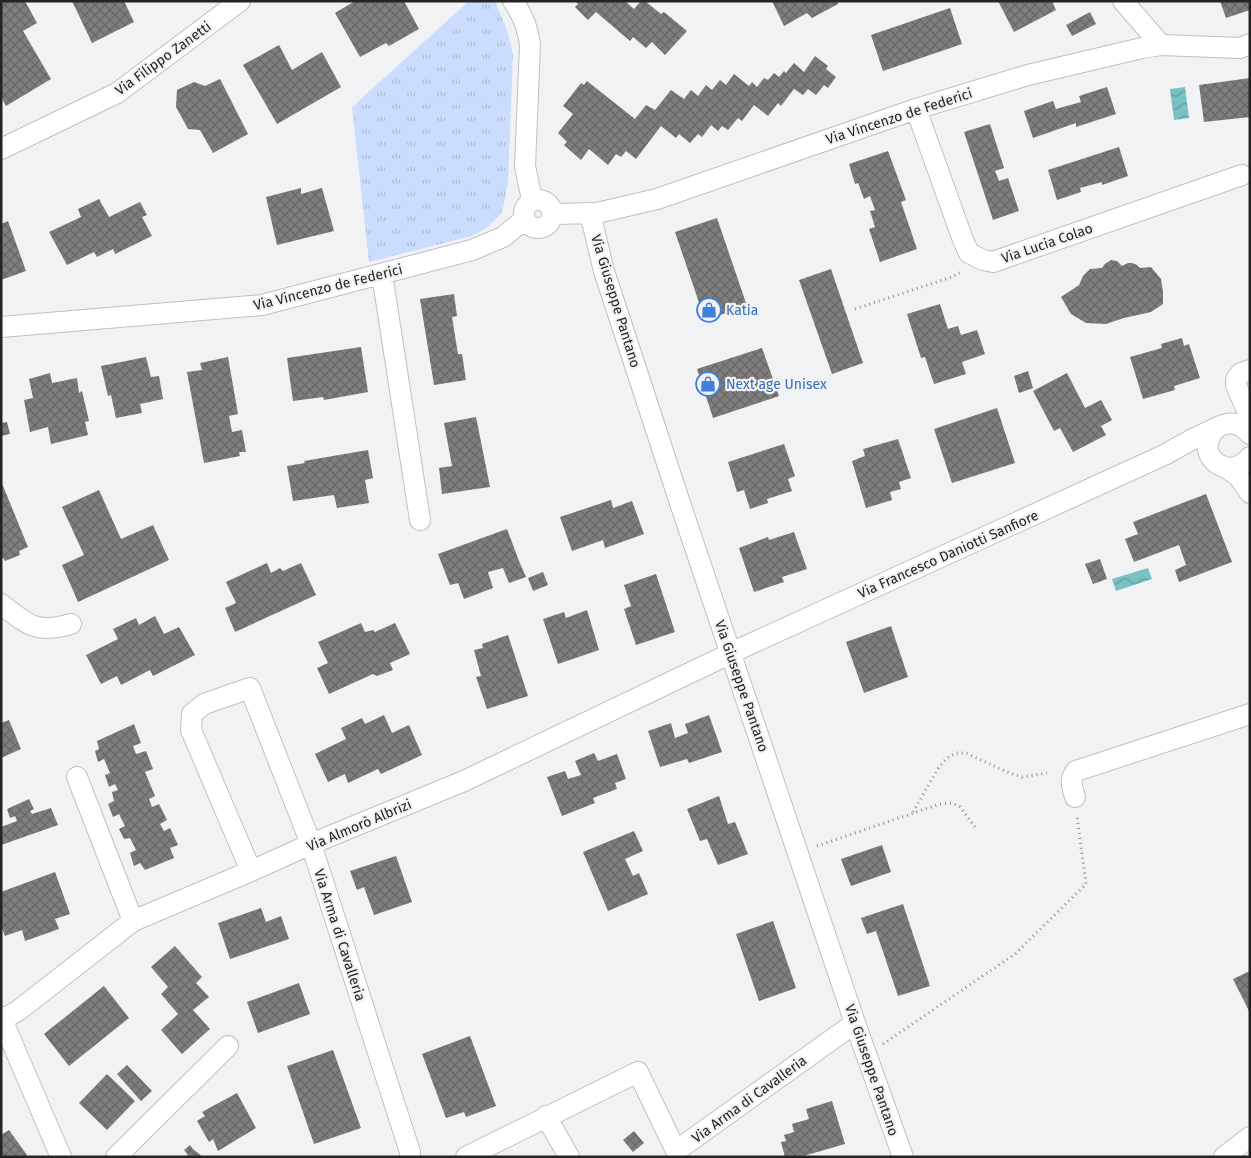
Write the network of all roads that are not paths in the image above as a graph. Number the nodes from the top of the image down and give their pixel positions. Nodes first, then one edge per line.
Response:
1 (240, 1) edge
2 (514, 1) edge
3 (1123, 1) edge
4 (1250, 44) edge
5 (1161, 45) junction
6 (916, 109) junction
7 (1, 149) edge
8 (1242, 175) dead end
9 (532, 200) junction
10 (590, 213) junction
11 (552, 214) junction
12 (525, 219) junction
13 (382, 274) junction
14 (1, 327) edge
15 (1250, 370) edge
16 (1249, 412) edge
17 (1221, 425) junction
18 (1250, 434) edge
19 (1164, 455) junction
20 (1248, 460) edge
21 (1219, 463) junction
22 (1250, 488) edge
23 (1250, 492) edge
24 (420, 520) dead end
25 (1, 604) edge
26 (71, 624) dead end
27 (731, 653) junction
28 (1250, 714) edge
29 (77, 777) dead end
30 (1075, 796) road end
31 (311, 844) junction
32 (251, 871) junction
33 (132, 921) junction
34 (2, 1019) edge
35 (855, 1024) junction
36 (228, 1046) dead end
37 (546, 1116) junction
38 (1250, 1136) edge
39 (673, 1154) edge
40 (61, 1157) edge
41 (116, 1157) edge
42 (410, 1157) edge
43 (466, 1157) edge
44 (569, 1157) edge
45 (902, 1157) edge
46 (1224, 1157) edge

1 - 7 street, Via Filippo Zanetti
2 - 9 street
3 - 5 street
4 - 5 street, Via Vincenzo de Federici
5 - 6 street, Via Vincenzo de Federici
6 - 8 street, Via Lucia Colao
6 - 10 street, Via Vincenzo de Federici
9 - 11 street
9 - 12 street
10 - 11 street, Via Vincenzo de Federici
10 - 27 street, Via Giuseppe Pantano
11 - 12 street
12 - 13 street, Via Vincenzo de Federici
13 - 14 street, Via Vincenzo de Federici
13 - 24 street
15 - 16 street
16 - 17 street
17 - 18 street
17 - 19 street, Via Francesco Daniotti Sanfiore
17 - 21 street
19 - 21 street, Via Francesco Daniotti Sanfiore
19 - 27 street, Via Francesco Daniotti Sanfiore
20 - 21 street
20 - 22 street
21 - 23 street
25 - 26 street
27 - 31 street, Via Almorò Albrizi
27 - 35 street, Via Giuseppe Pantano
28 - 30 street
29 - 33 street
31 - 32 street, Via Almorò Albrizi
31 - 32 street, Via Arma di Cavalleria
31 - 42 street, Via Arma di Cavalleria
32 - 33 street, Via Almorò Albrizi
33 - 34 street, Via Almorò Albrizi
34 - 40 street
35 - 39 street, Via Arma di Cavalleria
35 - 45 street, Via Giuseppe Pantano
36 - 41 street
37 - 39 street, Via Arma di Cavalleria
37 - 43 street, Via Arma di Cavalleria
37 - 44 street
38 - 46 street

